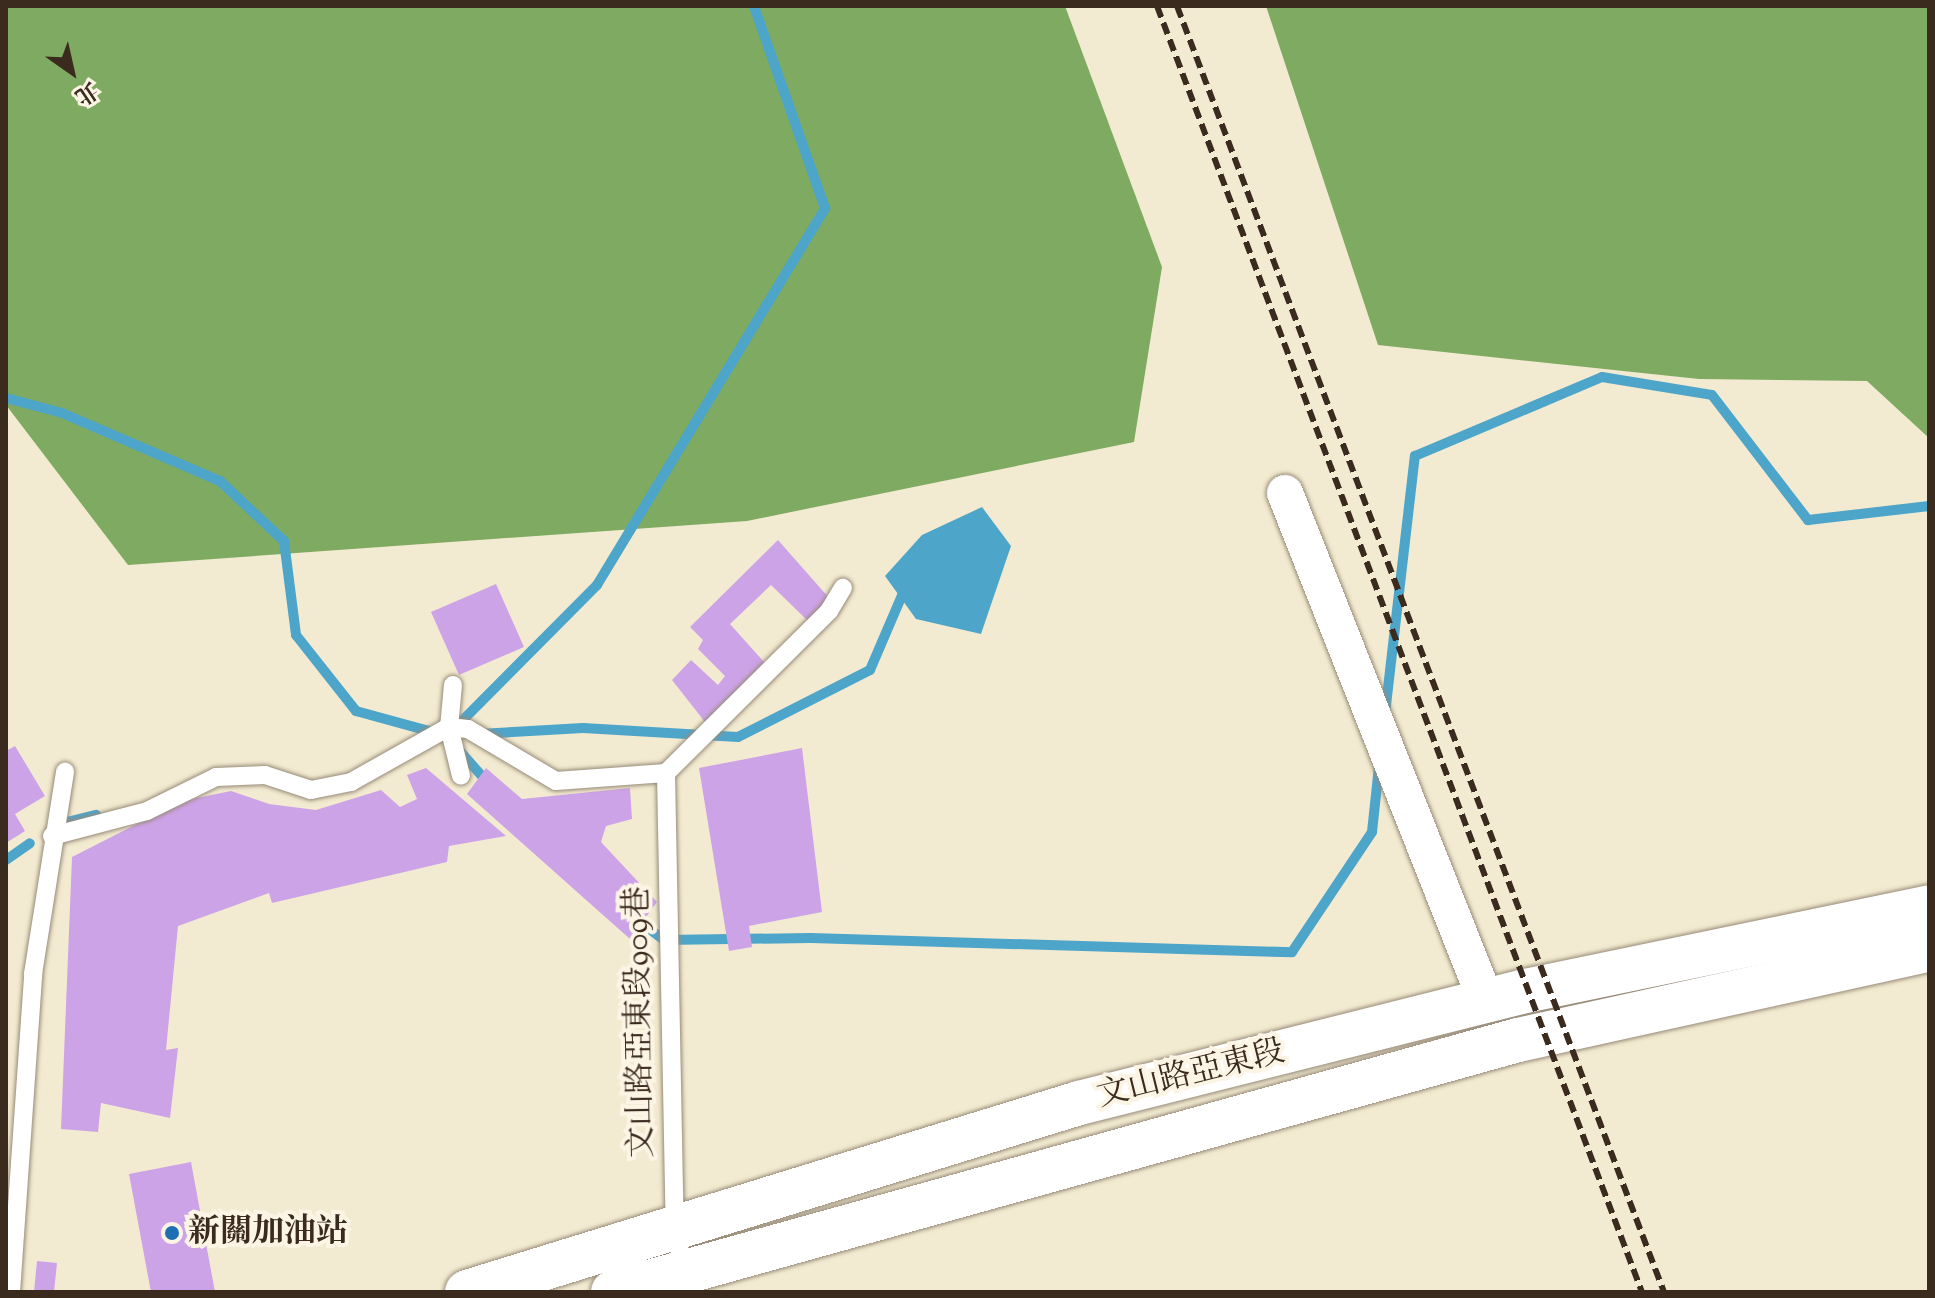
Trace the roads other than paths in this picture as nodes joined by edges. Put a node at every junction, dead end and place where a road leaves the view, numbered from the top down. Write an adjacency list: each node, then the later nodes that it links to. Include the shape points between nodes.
1 (1285, 493): 11 (street)
2 (843, 588): 6 (lane, via 829,611)
3 (453, 685): 4 (lane)
4 (449, 727): 6 (lane, via 468,729 556,781); 7 (lane); 8 (lane, via 351,782 311,790 265,775 216,777 147,811)
5 (65, 772): 8 (lane)
6 (666, 773): 12 (lane, 文山路亞東段909巷)
7 (461, 776)
8 (52, 836): 14 (lane, via 33,974)
9 (1929, 907): 11 (main road, 文山路亞東段)
10 (1929, 950): 13 (main road, 文山路亞東段, via 1518,1040)
11 (1486, 1001): 12 (main road, 文山路亞東段, via 1079,1103)
12 (675, 1225): 13 (lane, 文山路亞東段909巷); 15 (main road, 文山路亞東段)
13 (683, 1270): 16 (main road, 文山路亞東段)
14 (11, 1292)
15 (467, 1292)
16 (613, 1292)

